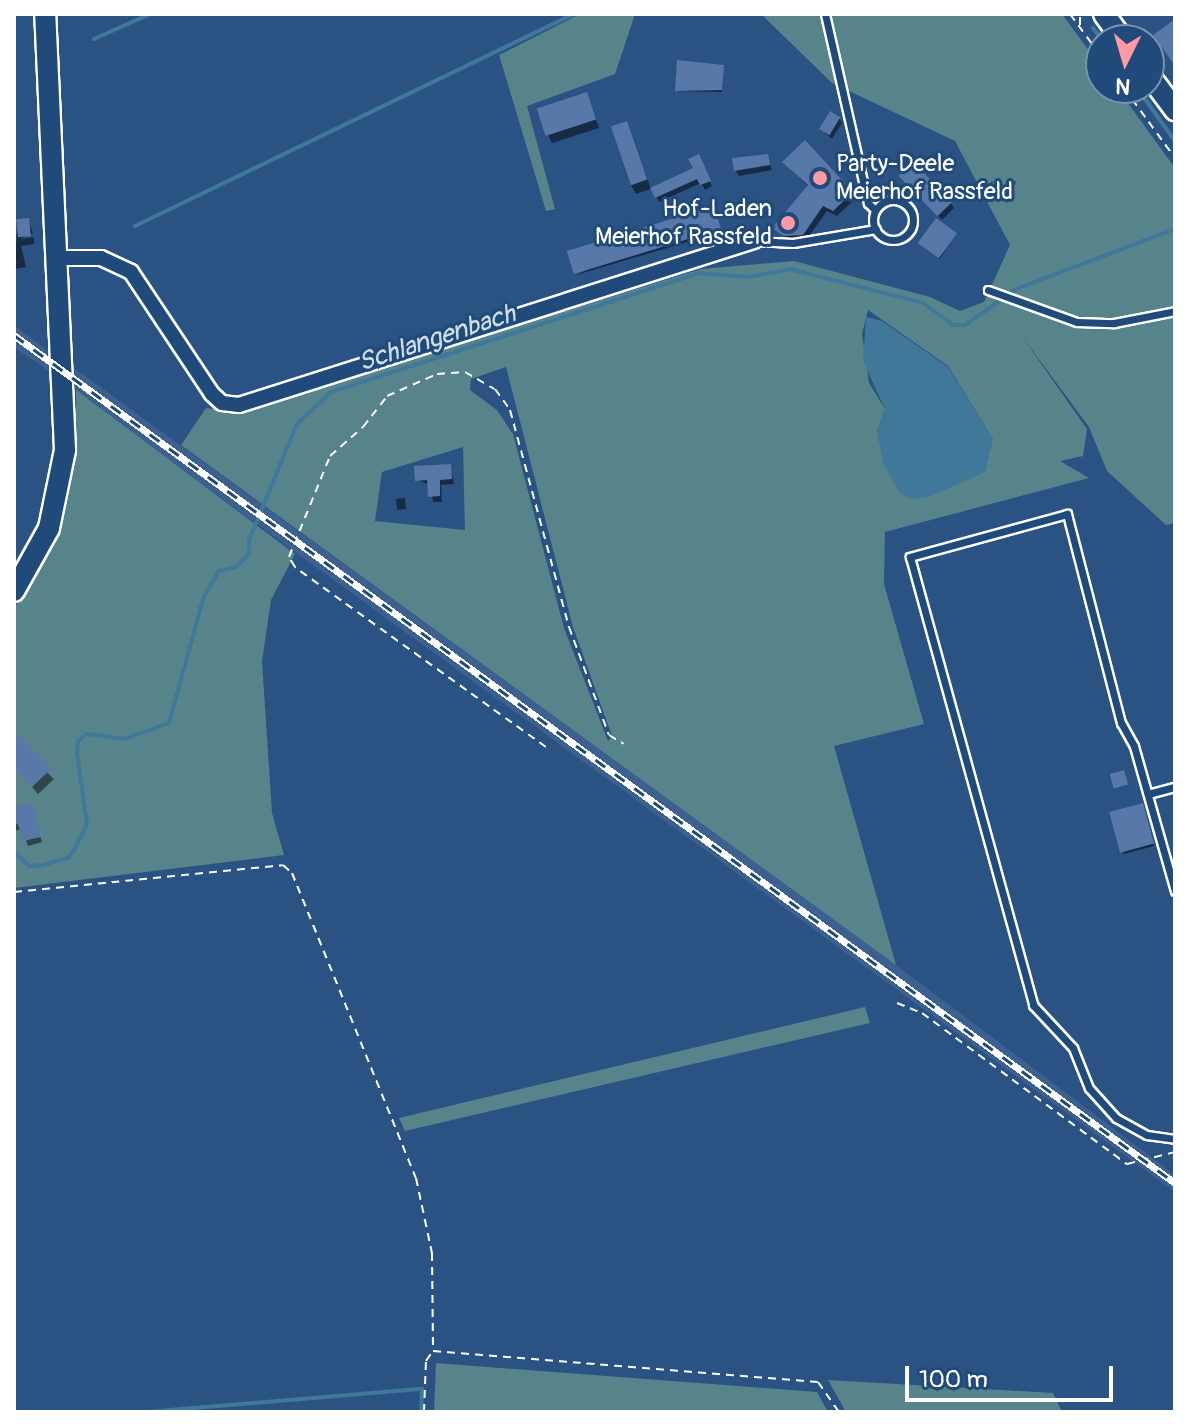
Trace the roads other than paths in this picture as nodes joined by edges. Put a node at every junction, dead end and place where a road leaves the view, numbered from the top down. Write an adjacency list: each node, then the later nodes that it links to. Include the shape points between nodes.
1 (45, 14): 6 (street)
2 (825, 14): 3 (lane, via 868,203)
3 (875, 210): 4 (lane); 4 (lane, via 894,199 907,204 914,215 912,229 902,238 892,240)
4 (876, 229): 5 (lane, via 793,243)
5 (754, 241): 6 (street, via 239,405 222,403 212,394 131,272 101,258)
6 (59, 258): 9 (street, via 66,416 62,477 49,528)
7 (988, 290): 8 (lane, via 1077,322 1114,323)
8 (1175, 311)
9 (14, 591)
10 (1175, 787): 11 (lane)
11 (1148, 794): 12 (lane); 13 (lane, via 1121,723 1067,514 910,557 1033,1005 1079,1057 1089,1088 1116,1118 1147,1135)
12 (1175, 891)
13 (1175, 1139)

